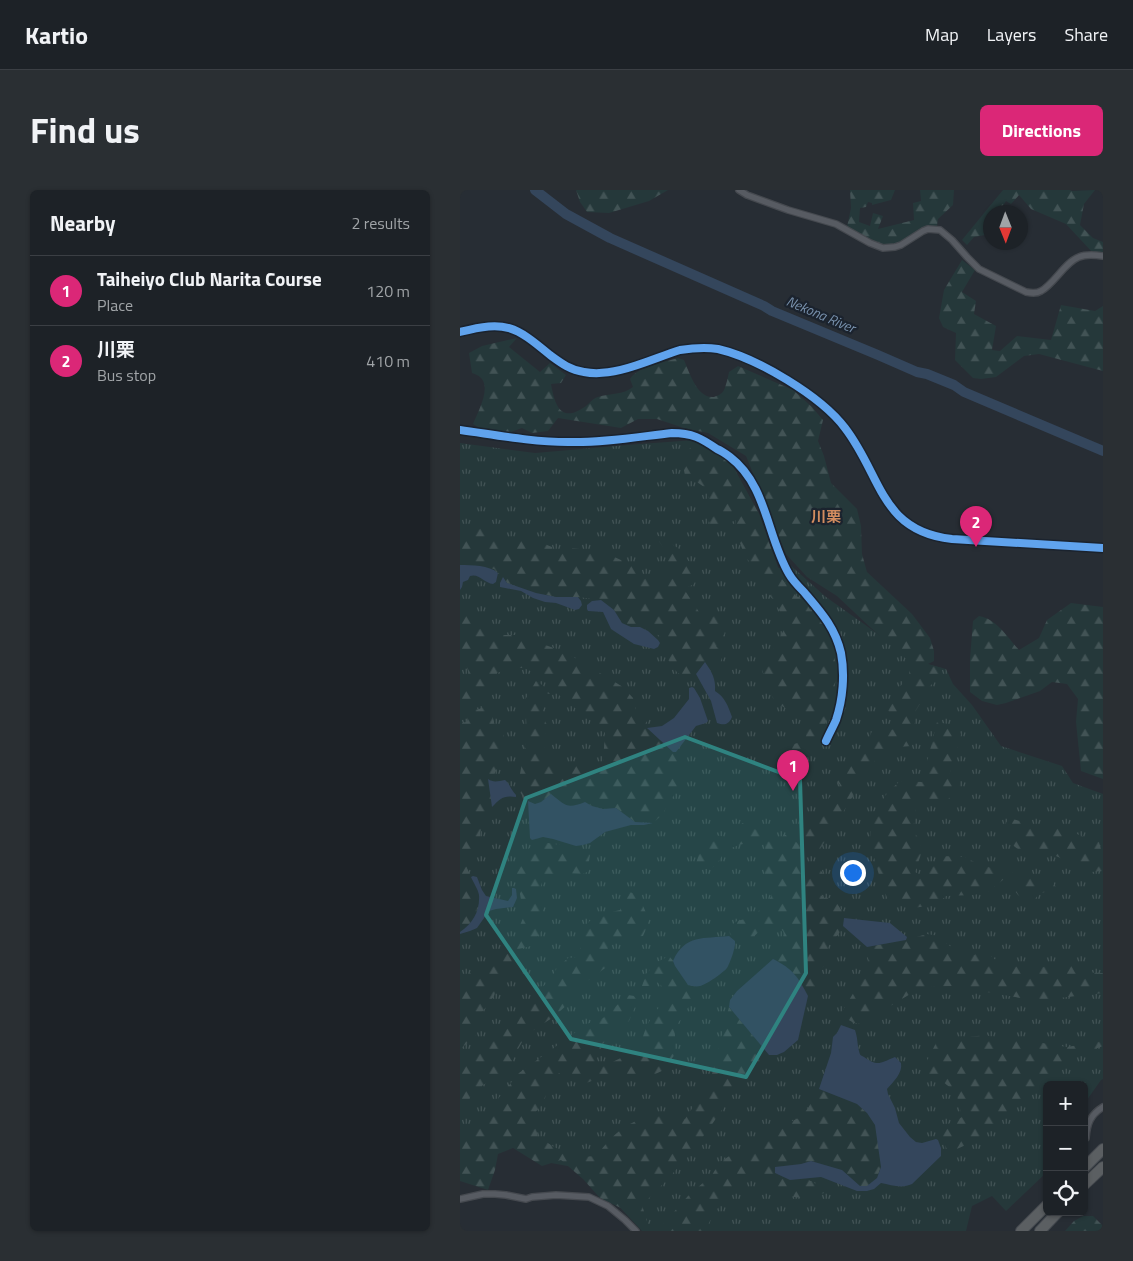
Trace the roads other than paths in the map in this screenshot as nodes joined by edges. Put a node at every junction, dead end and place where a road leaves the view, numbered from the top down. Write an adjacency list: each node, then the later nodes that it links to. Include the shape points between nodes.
1 (739, 190): 2 (street, via 788,210 836,224 883,248 901,245 928,229 940,230 979,269 1026,292 1043,290 1079,257)
2 (1103, 256)
3 (460, 332): 5 (street, via 491,325 506,327 524,334 567,367 593,373 618,371 690,348 717,349 734,354 793,383 832,413 854,441 893,510 920,532 952,539)
4 (460, 430): 6 (street, via 565,442 685,433 696,436 731,458 754,485 792,579 828,622 838,640 843,672 842,693 835,722)
5 (1103, 548)
6 (826, 741)
7 (1103, 1107): 8 (street, via 1093,1115)
8 (1088, 1127)
9 (1103, 1149): 10 (highway)
10 (1088, 1164)
11 (1103, 1167): 12 (highway)
12 (1088, 1181)
13 (460, 1199): 17 (street, via 483,1194 526,1199 556,1195 589,1197 608,1206)
14 (1043, 1209): 16 (highway)
15 (1054, 1216): 18 (highway)
16 (1022, 1230)
17 (636, 1231)
18 (1040, 1231)

